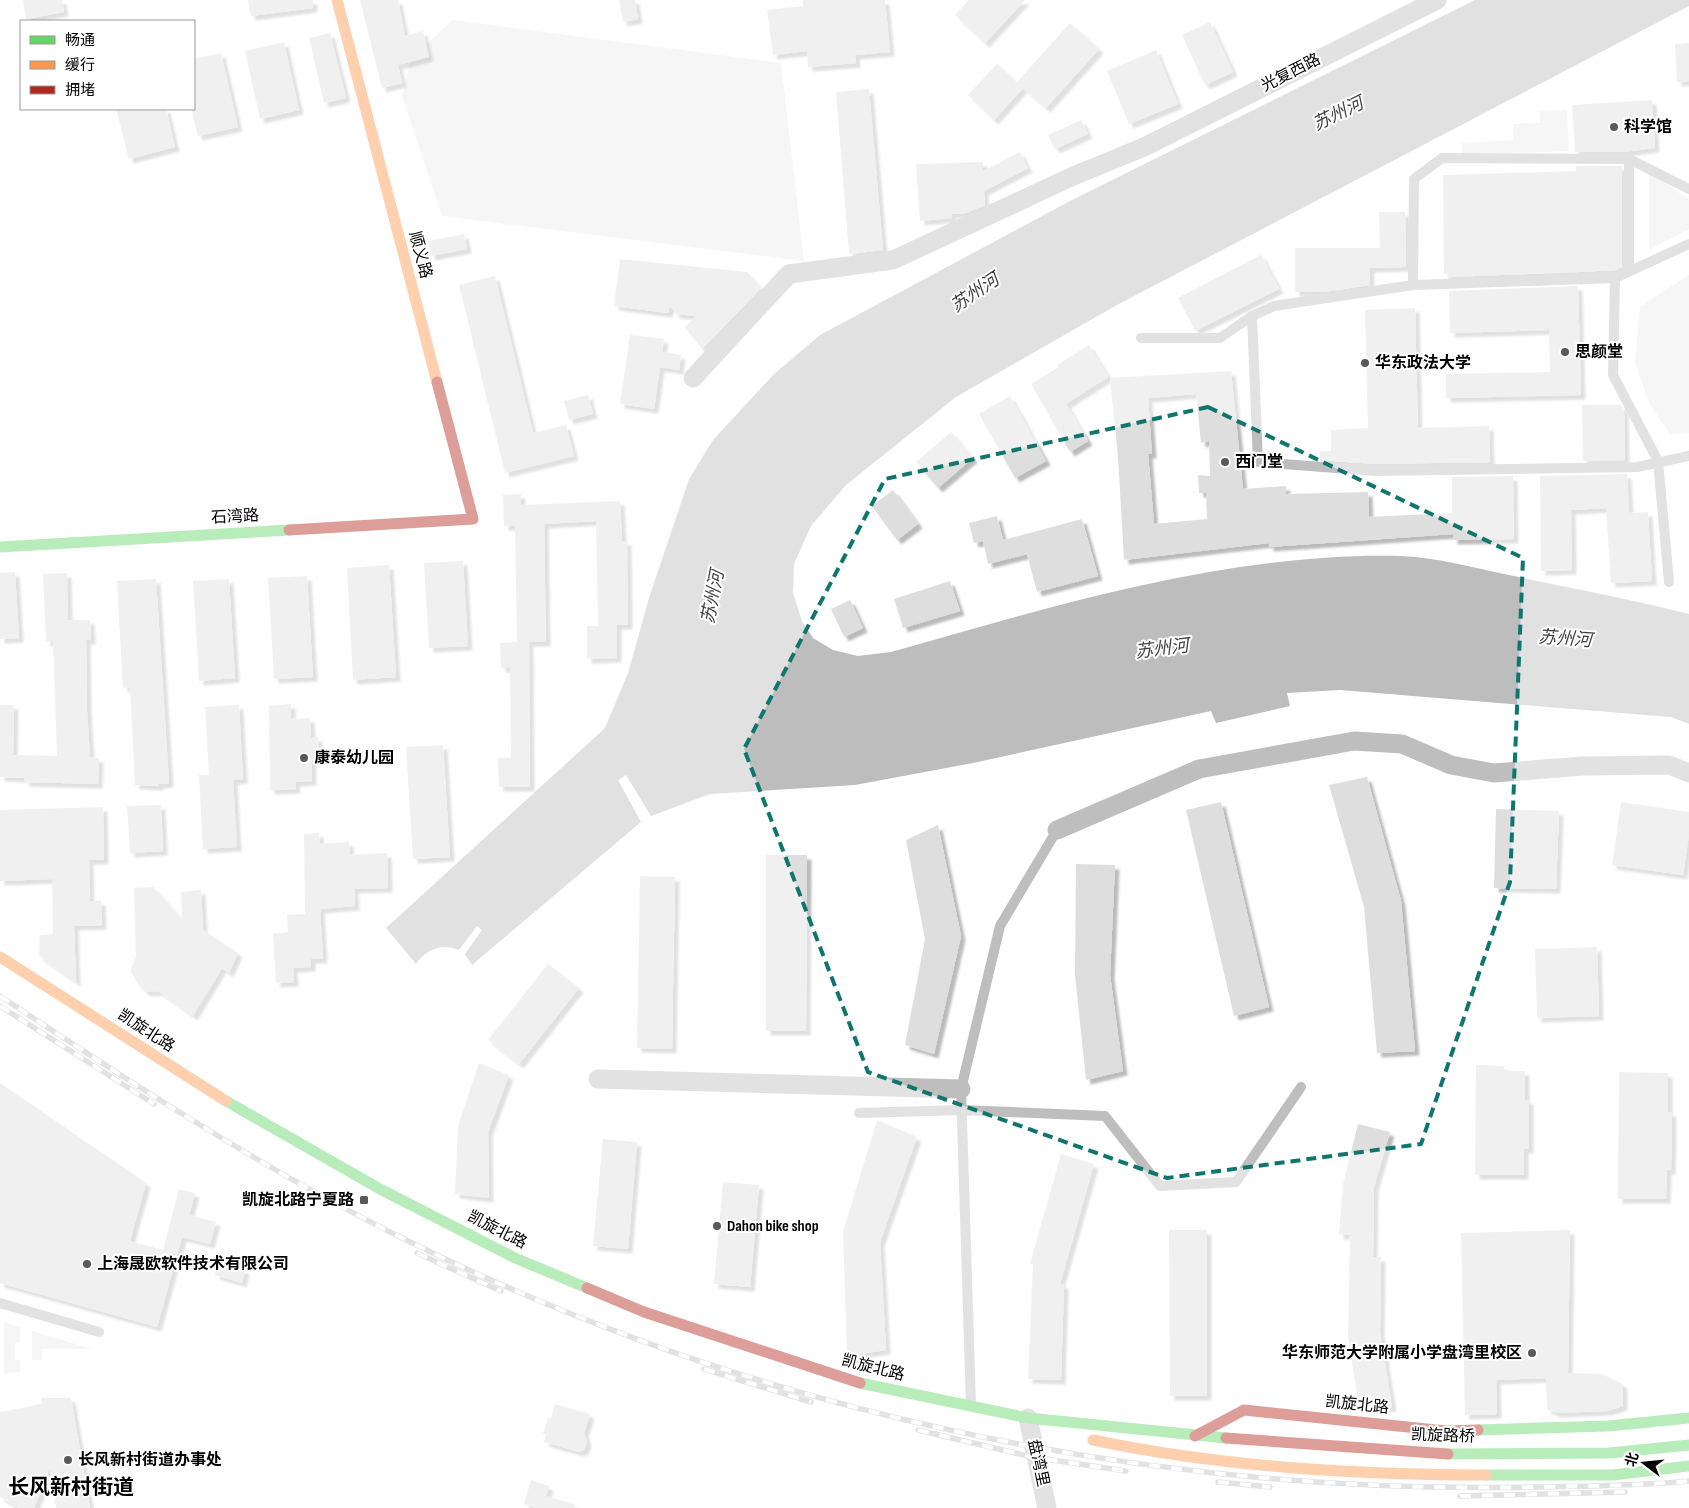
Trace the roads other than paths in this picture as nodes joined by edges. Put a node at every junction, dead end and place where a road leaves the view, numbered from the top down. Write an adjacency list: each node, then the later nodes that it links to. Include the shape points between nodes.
1 (336, 0): 14 (street, 顺义路)
2 (1437, 0): 11 (street, 光复西路, via 1144,147 893,260 789,274)
3 (1629, 158): 4 (lane); 6 (lane); 8 (lane, via 1442,158 1414,179)
4 (1689, 189)
5 (1689, 244): 6 (lane)
6 (1629, 272): 7 (lane)
7 (1615, 278): 8 (lane); 13 (lane, via 1613,375)
8 (1413, 285): 9 (lane, via 1274,306)
9 (1252, 316): 10 (lane, via 1220,338); 13 (lane, via 1258,462 1375,471 1637,467)
10 (1141, 338)
11 (693, 378)
12 (1689, 456): 13 (lane)
13 (1658, 461): 16 (lane)
14 (473, 519): 15 (street, 石湾路)
15 (0, 547)
16 (1669, 582)
17 (1689, 773): 18 (street, via 1669,764 1583,766 1494,774 1451,765 1402,744 1354,741 1199,769)
18 (1057, 830): 22 (lane, via 1000,926)
19 (0, 957): 27 (street, 凯旋北路, via 243,1112 515,1258 644,1312 851,1381)
20 (598, 1079): 22 (street)
21 (1301, 1086): 23 (lane, via 1236,1182 1160,1186 1105,1116)
22 (961, 1089): 23 (lane)
23 (961, 1110): 24 (lane); 27 (lane)
24 (859, 1113)
25 (0, 1302): 26 (lane)
26 (100, 1332)
27 (971, 1406): 28 (street, 凯旋北路)
28 (1028, 1418): 30 (street, 凯旋北路); 32 (street, 凯旋北路, via 1077,1436 1155,1453 1295,1468 1447,1474 1613,1475); 33 (street, 盘湾里)
29 (1689, 1418): 30 (street, 凯旋北路, via 1608,1426 1446,1431 1244,1410)
30 (1195, 1436): 31 (street, 凯旋路桥, via 1444,1454 1609,1453)
31 (1689, 1445)
32 (1689, 1466)
33 (1047, 1508)

